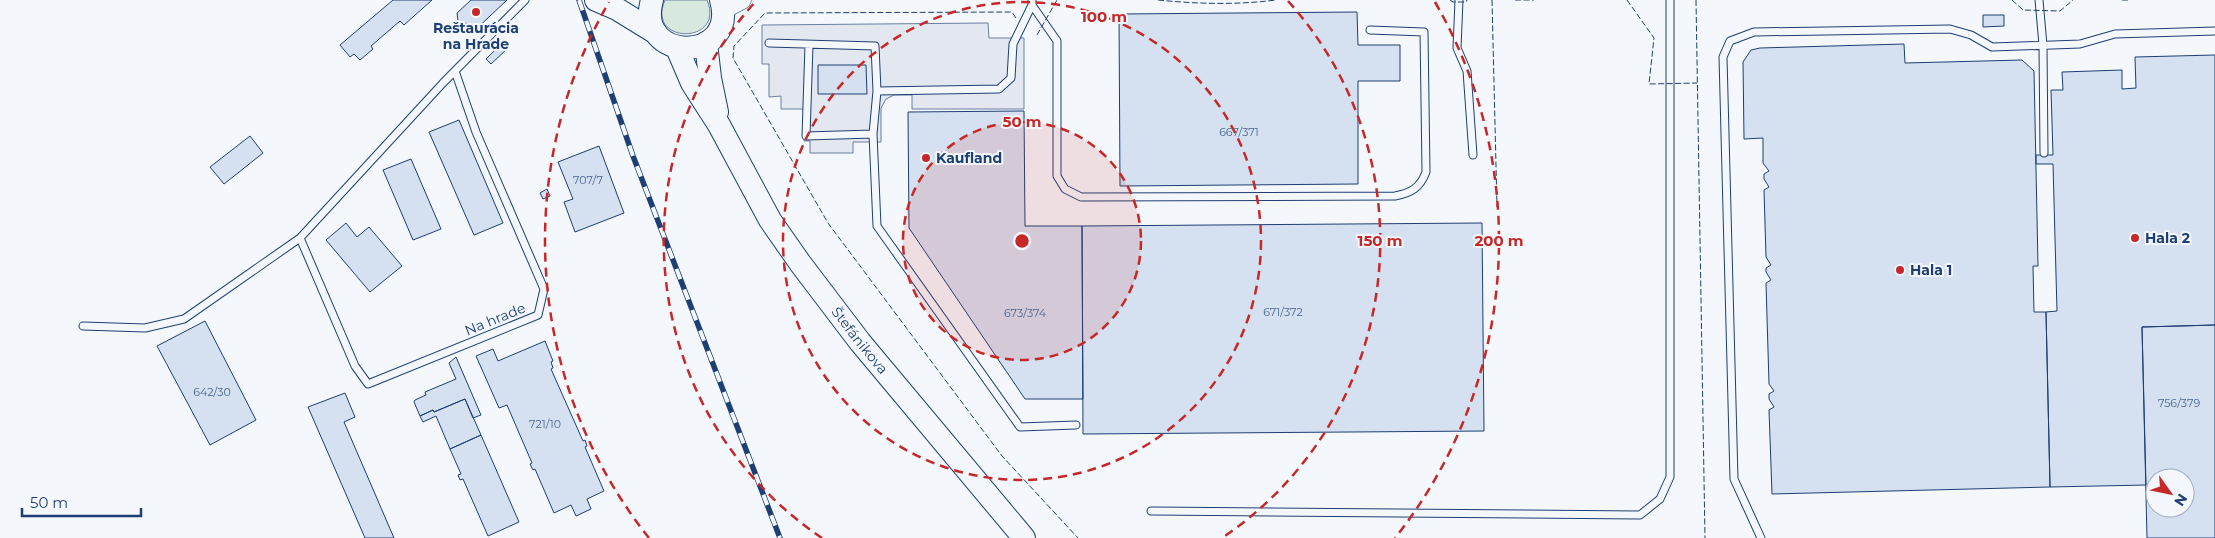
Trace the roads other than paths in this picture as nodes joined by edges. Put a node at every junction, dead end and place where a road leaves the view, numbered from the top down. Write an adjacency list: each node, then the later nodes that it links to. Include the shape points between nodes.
1 (525, 0): 18 (lane)
2 (596, 0): 9 (main road)
3 (1459, 0): 23 (lane, via 1457,48 1467,70)
4 (1670, 0): 27 (lane, via 1670,478 1660,499 1640,516)
5 (2039, 0): 16 (lane)
6 (652, 2): 9 (main road); 12 (main road, via 651,22)
7 (729, 3): 13 (main road, via 719,29)
8 (1032, 3): 10 (lane, via 1057,41 1058,176 1065,189 1081,197 1395,196 1410,193 1422,182 1426,172 1424,32); 19 (lane, via 1013,44 1011,78 999,89)
9 (617, 9): 12 (main road)
10 (1370, 30)
11 (2215, 31): 16 (lane, via 2115,34 2080,44)
12 (656, 33): 17 (main road)
13 (706, 43): 17 (main road, via 689,49); 20 (main road)
14 (769, 43): 15 (lane)
15 (809, 45): 19 (lane, via 875,46); 21 (lane, via 806,136)
16 (2043, 45): 22 (lane); 29 (lane, via 1992,46 1950,29 1754,32 1730,41 1723,57 1734,479)
17 (678, 48): 20 (main road, via 692,83)
18 (455, 71): 24 (lane); 24 (lane, Na hrade, via 476,132 544,289 538,315 368,384 354,366)
19 (877, 92): 21 (lane)
20 (719, 125): 28 (main road, Štefánikova, via 770,220 800,263 860,342)
21 (874, 134): 26 (lane, via 877,226 1020,426)
22 (2044, 153)
23 (1473, 155)
24 (300, 238): 25 (lane, via 184,319 145,328)
25 (83, 326)
26 (1076, 425)
27 (1150, 511)
28 (1024, 538)
29 (1761, 538)

